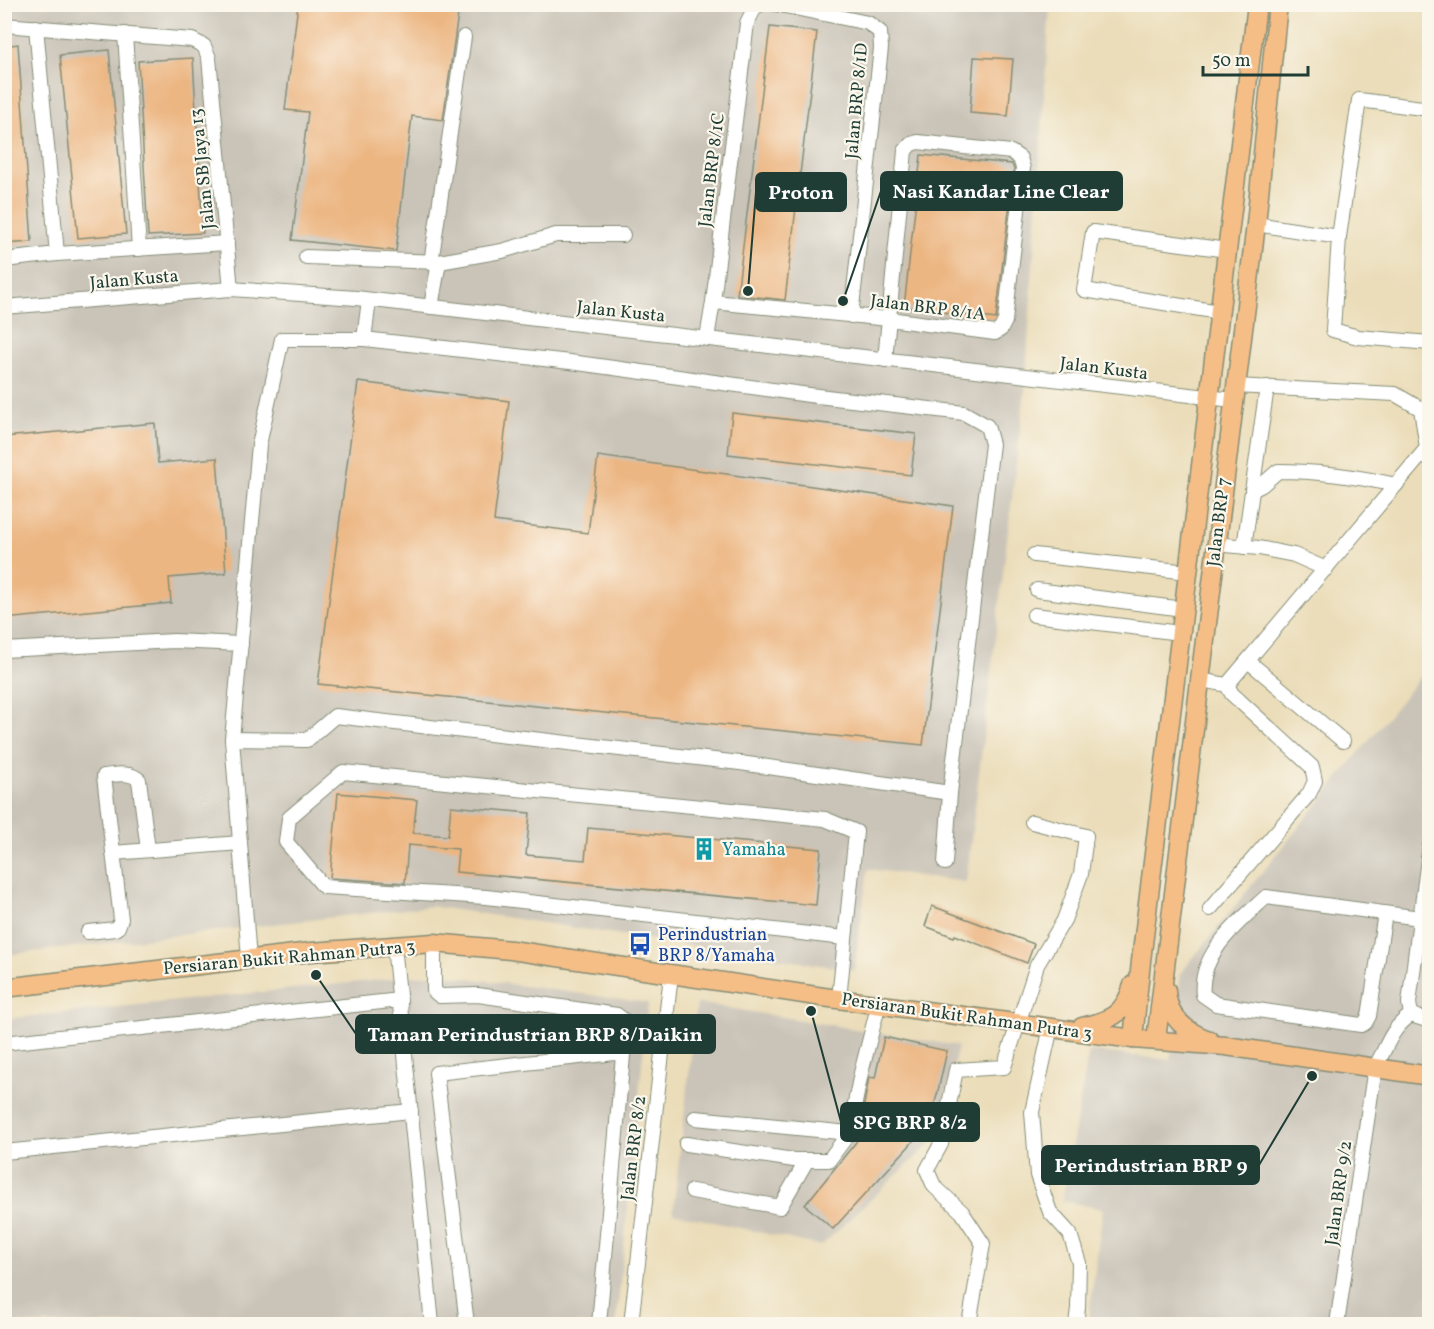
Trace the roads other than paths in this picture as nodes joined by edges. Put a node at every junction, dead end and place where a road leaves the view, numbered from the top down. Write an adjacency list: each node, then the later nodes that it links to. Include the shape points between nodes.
1 (775, 4): 26 (street, Jalan BRP 8/1D, via 868,22 880,32)
2 (1278, 4): 10 (main road, Jalan BRP 7)
3 (758, 6): 22 (street, Jalan BRP 8/1C, via 747,23)
4 (1256, 13): 15 (main road, Jalan BRP 7)
5 (4, 25): 6 (street)
6 (36, 27): 7 (street); 16 (street)
7 (125, 34): 13 (street, Jalan SB Jaya 13, via 192,40 204,46 209,58); 14 (street)
8 (464, 37): 19 (street)
9 (1430, 110): 12 (street, via 1359,100)
10 (1256, 224): 12 (street); 33 (main road, Jalan BRP 7)
11 (623, 235): 19 (street, via 555,235 502,251)
12 (1339, 237): 30 (street, via 1333,330 1358,337)
13 (227, 243): 14 (street); 20 (street, Jalan SB Jaya 13)
14 (139, 249): 16 (street)
15 (1227, 250): 25 (main road, Jalan BRP 7); 25 (street, via 1093,232 1084,290)
16 (57, 254): 18 (street)
17 (306, 257): 19 (street)
18 (4, 260)
19 (435, 262): 24 (street)
20 (231, 289): 21 (street, Jalan Kusta); 23 (street, Jalan Kusta)
21 (369, 300): 24 (street, Jalan Kusta); 29 (street)
22 (713, 302): 26 (street, Jalan BRP 8/1A); 28 (street, Jalan BRP 8/1C)
23 (4, 307)
24 (431, 308): 28 (street, Jalan Kusta)
25 (1220, 312): 34 (main road, Jalan BRP 7)
26 (851, 316): 27 (street, Jalan BRP 8/1A)
27 (889, 320): 27 (street, Jalan BRP 8/1A, via 905,151 918,142 1011,152 1020,158 1023,168 1001,329 995,333); 31 (street)
28 (707, 338): 31 (street, Jalan Kusta)
29 (364, 339): 46 (street, via 282,339 259,445); 53 (street, via 964,412 987,426 992,444)
30 (1430, 343)
31 (885, 360): 34 (street, Jalan Kusta)
32 (1266, 387): 33 (street, Jalan Kusta); 35 (street, Jalan Kusta, via 1395,394 1421,409 1427,448); 36 (street)
33 (1234, 393): 34 (street, Jalan Kusta); 37 (main road, Jalan BRP 7)
34 (1209, 398): 41 (main road, Jalan BRP 7)
35 (1396, 485): 36 (street, via 1349,475 1278,471); 40 (street)
36 (1252, 490): 38 (street)
37 (1215, 544): 38 (street); 49 (main road, Jalan BRP 7)
38 (1244, 547): 40 (street, via 1294,555)
39 (1034, 555): 41 (street)
40 (1326, 569): 48 (street)
41 (1188, 572): 43 (main road, Jalan BRP 7)
42 (1037, 590): 43 (street)
43 (1183, 609): 45 (main road, Jalan BRP 7)
44 (1034, 615): 45 (street)
45 (1180, 633): 69 (main road, Jalan BRP 7)
46 (241, 644): 47 (street, via 174,641); 51 (street)
47 (4, 650)
48 (1248, 661): 50 (street); 52 (street)
49 (1201, 680): 50 (street); 67 (main road, Jalan BRP 7)
50 (1227, 685): 60 (street, via 1232,694 1312,766 1315,781)
51 (232, 739): 53 (street, via 307,740 335,716 728,761); 55 (street)
52 (1343, 741)
53 (950, 793): 59 (street)
54 (1032, 822): 77 (street, via 1086,836 1081,874 1064,920 1037,965)
55 (240, 843): 57 (street); 68 (street)
56 (1430, 843): 62 (street)
57 (148, 850): 58 (street); 58 (street, via 139,780 129,774 104,776)
58 (113, 853): 63 (street, via 120,923 111,930)
59 (945, 863)
60 (1210, 909)
61 (1385, 913): 61 (street, via 1369,1016 1361,1025 1216,1004 1203,995 1202,984 1219,944 1266,897); 62 (street)
62 (1420, 918): 75 (street, via 1408,1003)
63 (88, 932)
64 (844, 938): 64 (street, via 486,897 324,887 286,842 289,818 343,772 825,819 856,832); 72 (street)
65 (434, 944): 66 (main road, Persiaran Bukit Rahman Putra 3); 70 (main road, Persiaran Bukit Rahman Putra 3, via 511,950); 84 (street, via 434,991 440,996 478,995 617,1015 626,1022)
66 (394, 945): 68 (main road, Persiaran Bukit Rahman Putra 3); 73 (street)
67 (1165, 955): 81 (main road, Jalan BRP 7); 83 (main road, via 1169,1010 1179,1023 1198,1036)
68 (249, 959): 71 (main road, Persiaran Bukit Rahman Putra 3)
69 (1140, 960): 79 (main road, via 1129,1000 1118,1013 1101,1023); 80 (main road, Jalan BRP 7)
70 (671, 975): 72 (main road, Persiaran Bukit Rahman Putra 3); 97 (street, Jalan BRP 8/2)
71 (4, 988)
72 (838, 999): 74 (main road, Persiaran Bukit Rahman Putra 3)
73 (400, 1000): 82 (street); 87 (street)
74 (879, 1003): 77 (main road, Persiaran Bukit Rahman Putra 3); 89 (street)
75 (1411, 1015): 76 (street); 85 (street, via 1392,1032)
76 (1430, 1021)
77 (1018, 1023): 78 (main road, Persiaran Bukit Rahman Putra 3); 98 (street, via 1004,1067 956,1070 940,1144 927,1170 934,1186 962,1212 983,1244)
78 (1051, 1027): 79 (main road, Persiaran Bukit Rahman Putra 3); 99 (street, via 1032,1112 1037,1175 1050,1212 1070,1234 1078,1263)
79 (1072, 1030): 80 (main road, Persiaran Bukit Rahman Putra 3)
80 (1133, 1039): 81 (main road, Persiaran Bukit Rahman Putra 3)
81 (1156, 1040): 83 (main road, Persiaran Bukit Rahman Putra 3)
82 (4, 1043)
83 (1226, 1046): 85 (main road, Persiaran Bukit Rahman Putra 3)
84 (624, 1052): 95 (street, via 436,1073); 96 (street)
85 (1375, 1067): 86 (main road, Persiaran Bukit Rahman Putra 3); 100 (street, Jalan BRP 9/2)
86 (1430, 1076)
87 (411, 1111): 91 (street); 94 (street)
88 (695, 1118): 89 (street)
89 (849, 1133): 92 (street, via 829,1160)
90 (686, 1144): 92 (street)
91 (4, 1152)
92 (807, 1160): 93 (street, via 780,1207)
93 (692, 1191)
94 (432, 1324)
95 (467, 1324)
96 (599, 1324)
97 (631, 1324)
98 (969, 1324)
99 (1076, 1324)
100 (1337, 1324)

